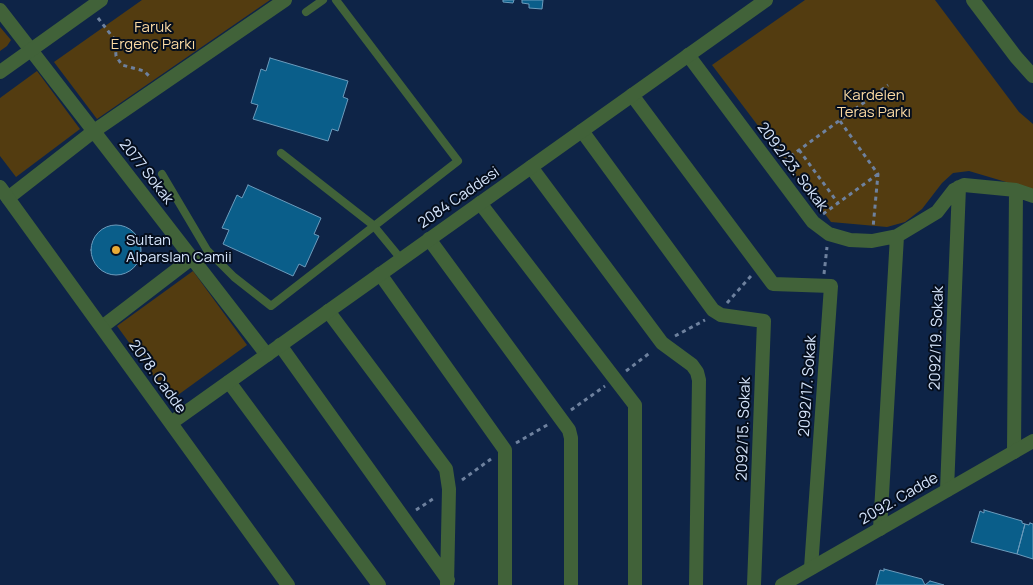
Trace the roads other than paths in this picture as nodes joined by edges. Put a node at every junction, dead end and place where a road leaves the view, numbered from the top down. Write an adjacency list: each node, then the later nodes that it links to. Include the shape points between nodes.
1 (285, 0): 14 (street)
2 (323, 0): 8 (lane)
3 (336, 0): 24 (lane, via 458,161)
4 (766, 0): 10 (street, 2084 Caddesi)
5 (973, 0): 12 (street)
6 (95, 4): 9 (street)
7 (0, 10): 9 (street, 2077 Sokak)
8 (306, 12)
9 (31, 50): 11 (street); 14 (street, 2077 Sokak)
10 (688, 55): 13 (street, 2084 Caddesi); 25 (street, 2092/23. Sokak, via 813,222 829,234 850,240 872,241)
11 (0, 72)
12 (1033, 76)
13 (632, 95): 15 (street, 2084 Caddesi); 40 (street, 2092/17. Sokak, via 773,284 831,286)
14 (94, 131): 21 (street); 27 (street, 2077 Sokak)
15 (582, 131): 17 (street, 2084 Caddesi); 48 (street, 2092/15. Sokak, via 717,314 764,321)
16 (281, 153): 24 (lane)
17 (531, 167): 23 (street, 2084 Caddesi); 47 (street, via 662,344 692,364 700,380)
18 (162, 174): 24 (lane, via 208,250 234,277 271,306)
19 (959, 187): 20 (street, via 971,184); 25 (street, 2092/23. Sokak, via 937,212); 38 (street, 2092/19. Sokak)
20 (1016, 190): 22 (street); 37 (street)
21 (4, 193): 31 (street, 2078. Cadde)
22 (1033, 196)
23 (480, 203): 26 (street, 2084 Caddesi); 46 (street, via 636,408)
24 (373, 225): 28 (lane)
25 (897, 236): 39 (street)
26 (429, 239): 28 (street, 2084 Caddesi); 45 (street, via 562,417 571,438)
27 (192, 258): 31 (street); 33 (street, 2077 Sokak)
28 (401, 259): 29 (street, 2084 Caddesi)
29 (380, 274): 30 (street, 2084 Caddesi); 44 (street, via 505,450)
30 (328, 311): 32 (street, 2084 Caddesi); 41 (street, via 447,475)
31 (102, 327): 35 (street, 2078. Cadde)
32 (280, 345): 33 (street, 2084 Caddesi); 41 (street)
33 (267, 355): 34 (street, 2084 Caddesi)
34 (229, 382): 35 (street, 2084 Caddesi); 43 (street)
35 (171, 423): 42 (street, 2078. Cadde)
36 (1033, 441): 37 (street, 2092. Cadde)
37 (1014, 452): 38 (street, 2092. Cadde)
38 (947, 490): 39 (street, 2092. Cadde)
39 (880, 529): 40 (street, 2092. Cadde)
40 (811, 568): 49 (street, 2092. Cadde)
41 (448, 583)
42 (288, 585)
43 (379, 585)
44 (505, 585)
45 (571, 585)
46 (634, 585)
47 (696, 585)
48 (754, 585)
49 (782, 585)

